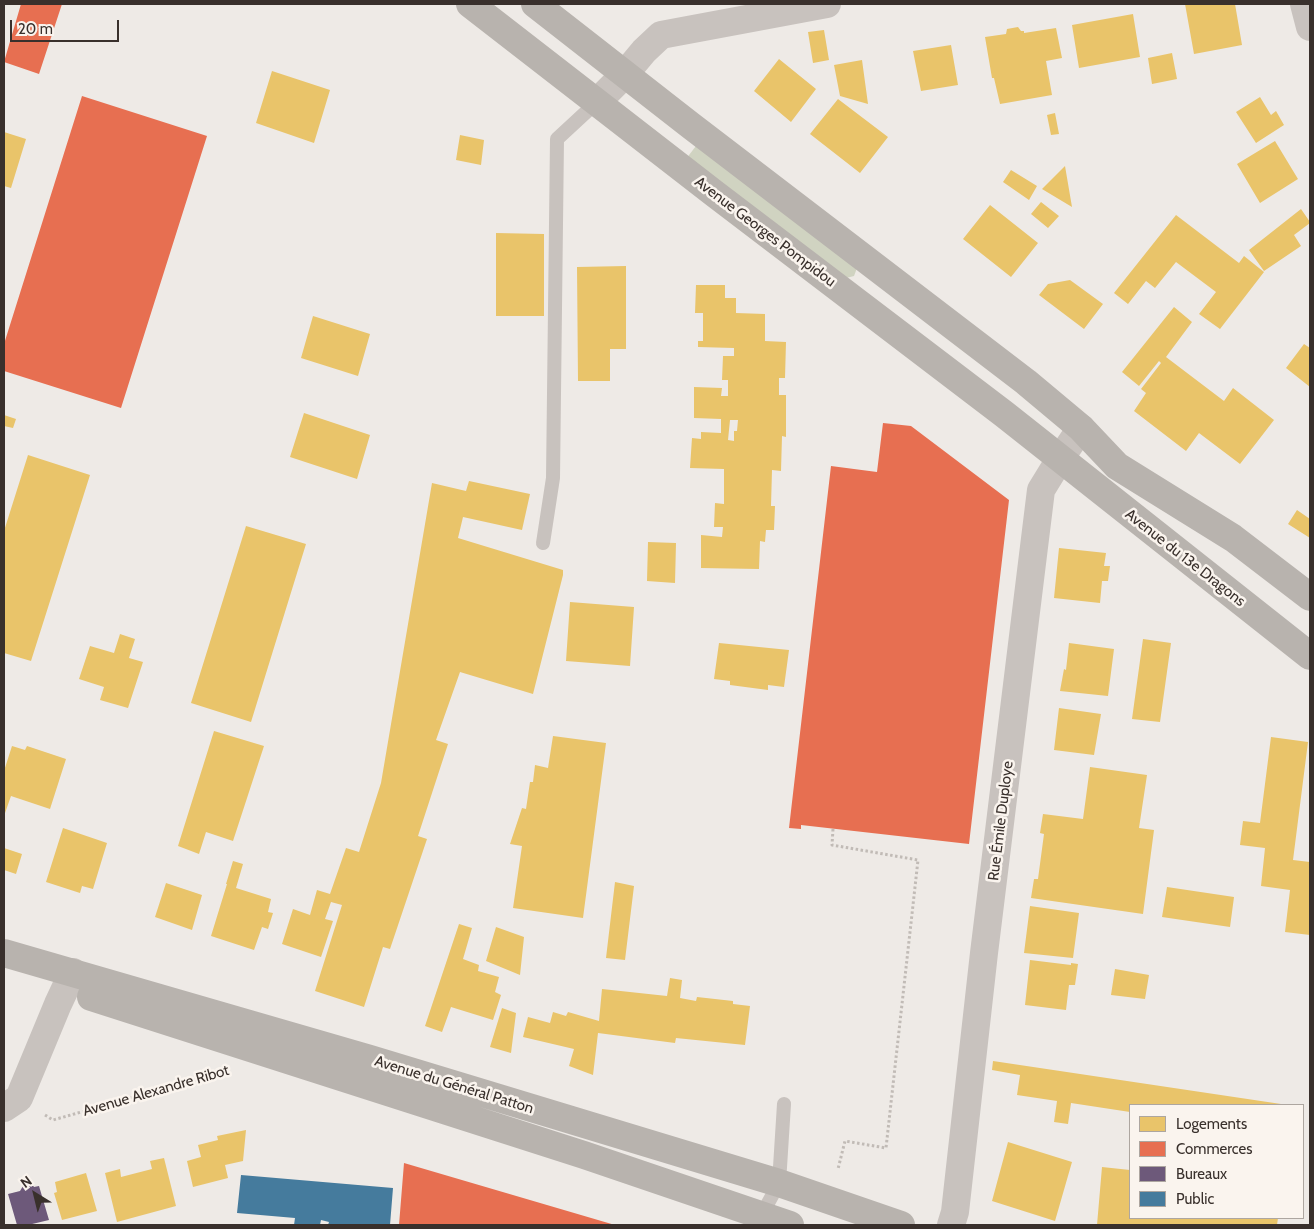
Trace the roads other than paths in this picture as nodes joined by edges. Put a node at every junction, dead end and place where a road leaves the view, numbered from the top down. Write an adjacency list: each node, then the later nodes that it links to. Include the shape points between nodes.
1 (470, 4): 7 (main road, Avenue Georges Pompidou)
2 (535, 4): 6 (main road)
3 (827, 4): 6 (street, via 661,35)
4 (1304, 4): 5 (street)
5 (1310, 27)
6 (624, 75): 7 (street); 8 (main road, via 1018,376)
7 (597, 102): 9 (main road, Avenue Georges Pompidou); 10 (lane, via 557,139 553,478)
8 (1081, 428): 9 (street, Rue Émile Duploye); 11 (main road, via 1118,466 1234,538)
9 (1060, 459): 12 (main road, Avenue du 13e Dragons); 22 (street, Rue Émile Duploye, via 1041,490)
10 (543, 543)
11 (1310, 597)
12 (1310, 656)
13 (4, 953): 15 (main road, Avenue du Général Patton)
14 (4, 968): 15 (main road, Avenue du Général Patton)
15 (70, 980): 16 (street); 18 (main road, Avenue du Général Patton, via 370,1059); 19 (main road, Avenue du Général Patton)
16 (12, 1103)
17 (784, 1104): 18 (lane)
18 (779, 1183): 19 (lane); 21 (main road, Avenue du Général Patton)
19 (761, 1216): 20 (main road, Avenue du Général Patton)
20 (790, 1225)
21 (901, 1225)
22 (951, 1225)

